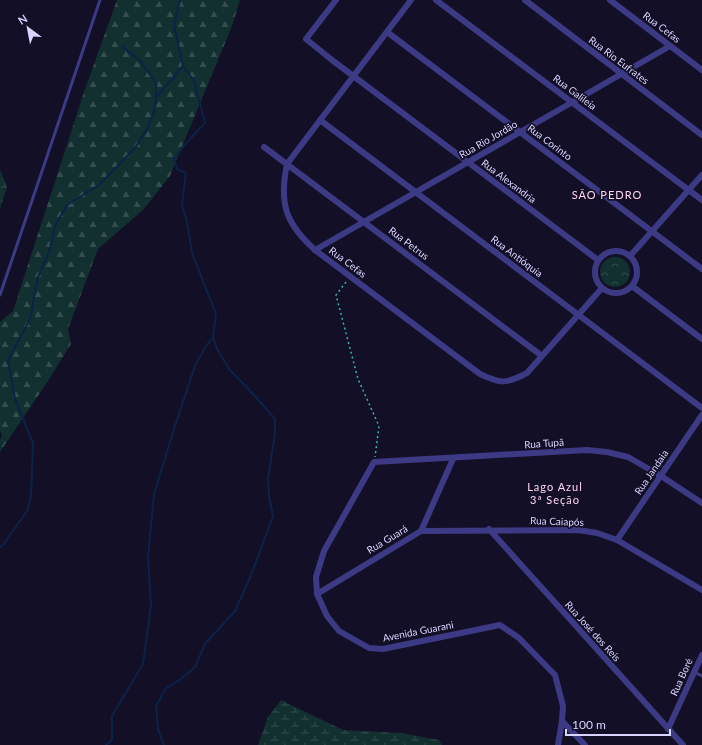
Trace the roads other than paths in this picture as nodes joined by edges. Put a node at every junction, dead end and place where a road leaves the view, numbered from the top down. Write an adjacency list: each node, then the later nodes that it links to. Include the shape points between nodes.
1 (100, 0): 31 (lane)
2 (336, 0): 11 (street, Rua Alexandria, via 306,40)
3 (411, 0): 7 (street, Rua Cefas)
4 (436, 0): 12 (street, Rua Galileia)
5 (525, 0): 10 (street, Rua Rio Eufrates)
6 (610, 0): 8 (street, Rua Cefas)
7 (387, 32): 11 (street, Rua Cefas); 14 (street, Rua Corinto)
8 (670, 46): 9 (street, Rua Cefas); 10 (street, Rua Rio Jordão)
9 (702, 70)
10 (622, 74): 12 (street, Rua Rio Jordão); 15 (street, Rua Rio Eufrates)
11 (353, 76): 13 (street, Rua Cefas); 17 (street, Rua Alexandria)
12 (572, 102): 14 (street, Rua Rio Jordão); 20 (street, Rua Galileia)
13 (320, 120): 18 (street, Rua Cefas); 21 (street, Rua Antióquia)
14 (520, 132): 17 (street, Rua Rio Jordão); 24 (street, Rua Corinto)
15 (702, 135)
16 (264, 147): 18 (street, Rua Petrus)
17 (468, 162): 21 (street, Rua Rio Jordão); 27 (street, Rua Alexandria)
18 (287, 164): 23 (street, Rua Petrus); 25 (street, Rua Cefas, via 283,182 284,202 290,220 301,237)
19 (702, 175): 20 (street)
20 (689, 190): 22 (street, Rua Galileia); 24 (street)
21 (416, 192): 23 (street, Rua Rio Jordão); 32 (street, Rua Antióquia)
22 (702, 200)
23 (364, 222): 25 (street, Rua Rio Jordão); 34 (street, Rua Petrus)
24 (652, 231): 26 (street); 28 (street, Rua Corinto)
25 (315, 250): 34 (street, Rua Cefas, via 480,374 495,381 512,381 527,373)
26 (630, 256): 27 (street, via 617,251 603,255); 29 (street, via 637,274)
27 (598, 260): 30 (street, via 594,272)
28 (702, 269)
29 (632, 286): 30 (street, via 621,293 608,292); 33 (street)
30 (602, 288): 32 (street, Rua Cefas)
31 (0, 295)
32 (578, 315): 34 (street, Rua Cefas); 35 (street, Rua Antióquia)
33 (702, 339)
34 (542, 356)
35 (702, 408)
36 (702, 414): 39 (street, Rua Jandaia)
37 (453, 459): 38 (street, Rua Tupã); 39 (street, Rua Tupã, via 601,451 628,457); 42 (street, Rua Guará)
38 (374, 462): 45 (street, Avenida Guarani, via 324,551 316,577)
39 (661, 476): 40 (street, Rua Tupã); 43 (street, Rua Jandaia)
40 (702, 503)
41 (489, 529): 42 (street, Rua Caiapós); 43 (street, Rua Caiapós, via 578,530); 50 (street, Rua José dos Reis)
42 (421, 531): 45 (street, Rua Guará)
43 (617, 540): 44 (street, Rua Caiapós)
44 (702, 590)
45 (317, 594): 49 (street, Avenida Guarani, via 327,616 339,631 369,648 383,649 500,625 518,638 555,675 563,706)
46 (702, 656): 47 (street, Rua Boré)
47 (694, 672): 48 (lane); 50 (street, Rua Boré)
48 (702, 676)
49 (562, 721): 51 (street); 52 (street)
50 (668, 729): 53 (street, Rua José dos Reis)
51 (558, 745)
52 (585, 745)
53 (683, 745)

